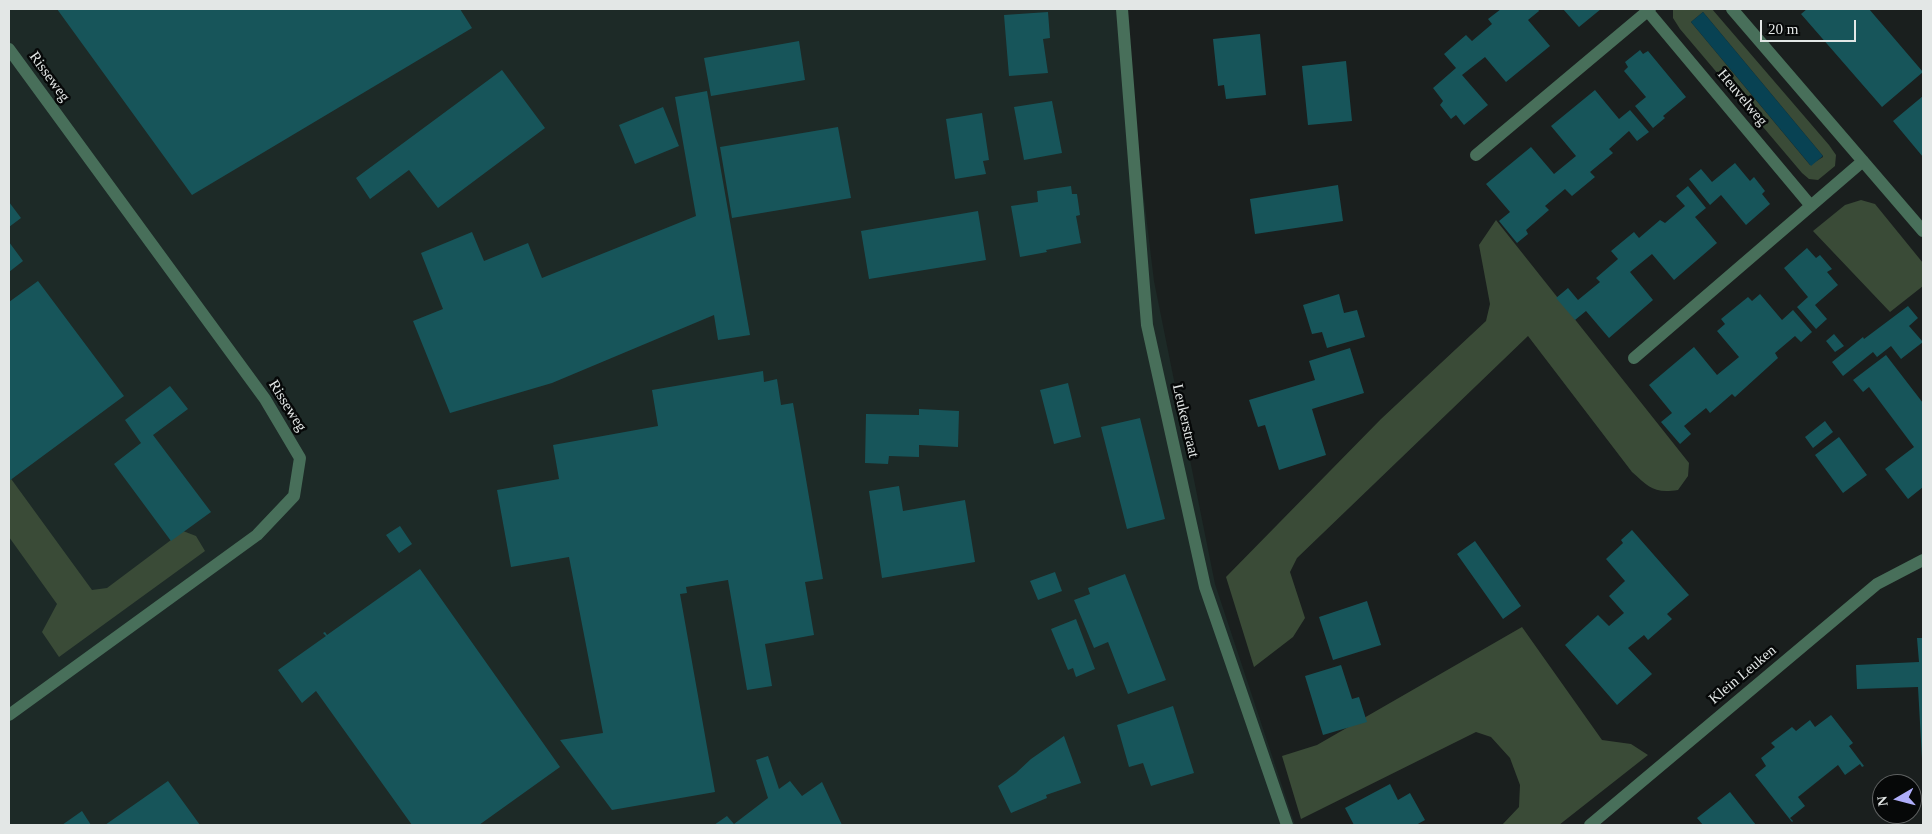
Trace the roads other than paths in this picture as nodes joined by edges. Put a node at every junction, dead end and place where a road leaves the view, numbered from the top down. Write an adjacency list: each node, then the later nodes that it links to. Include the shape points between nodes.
1 (1122, 9): 12 (street, Leukerstraat, via 1147,325 1205,587)
2 (1732, 9): 6 (street)
3 (1648, 10): 5 (street, Heuvelweg); 7 (street, Heuvelweg)
4 (9, 49): 11 (street, Risseweg, via 265,399 300,458 294,496 257,535)
5 (1476, 155)
6 (1863, 161): 7 (street); 8 (street)
7 (1811, 206): 9 (street)
8 (1923, 231)
9 (1634, 358)
10 (1923, 560): 13 (street, Klein Leuken, via 1877,584)
11 (9, 715)
12 (1287, 825)
13 (1590, 825)

